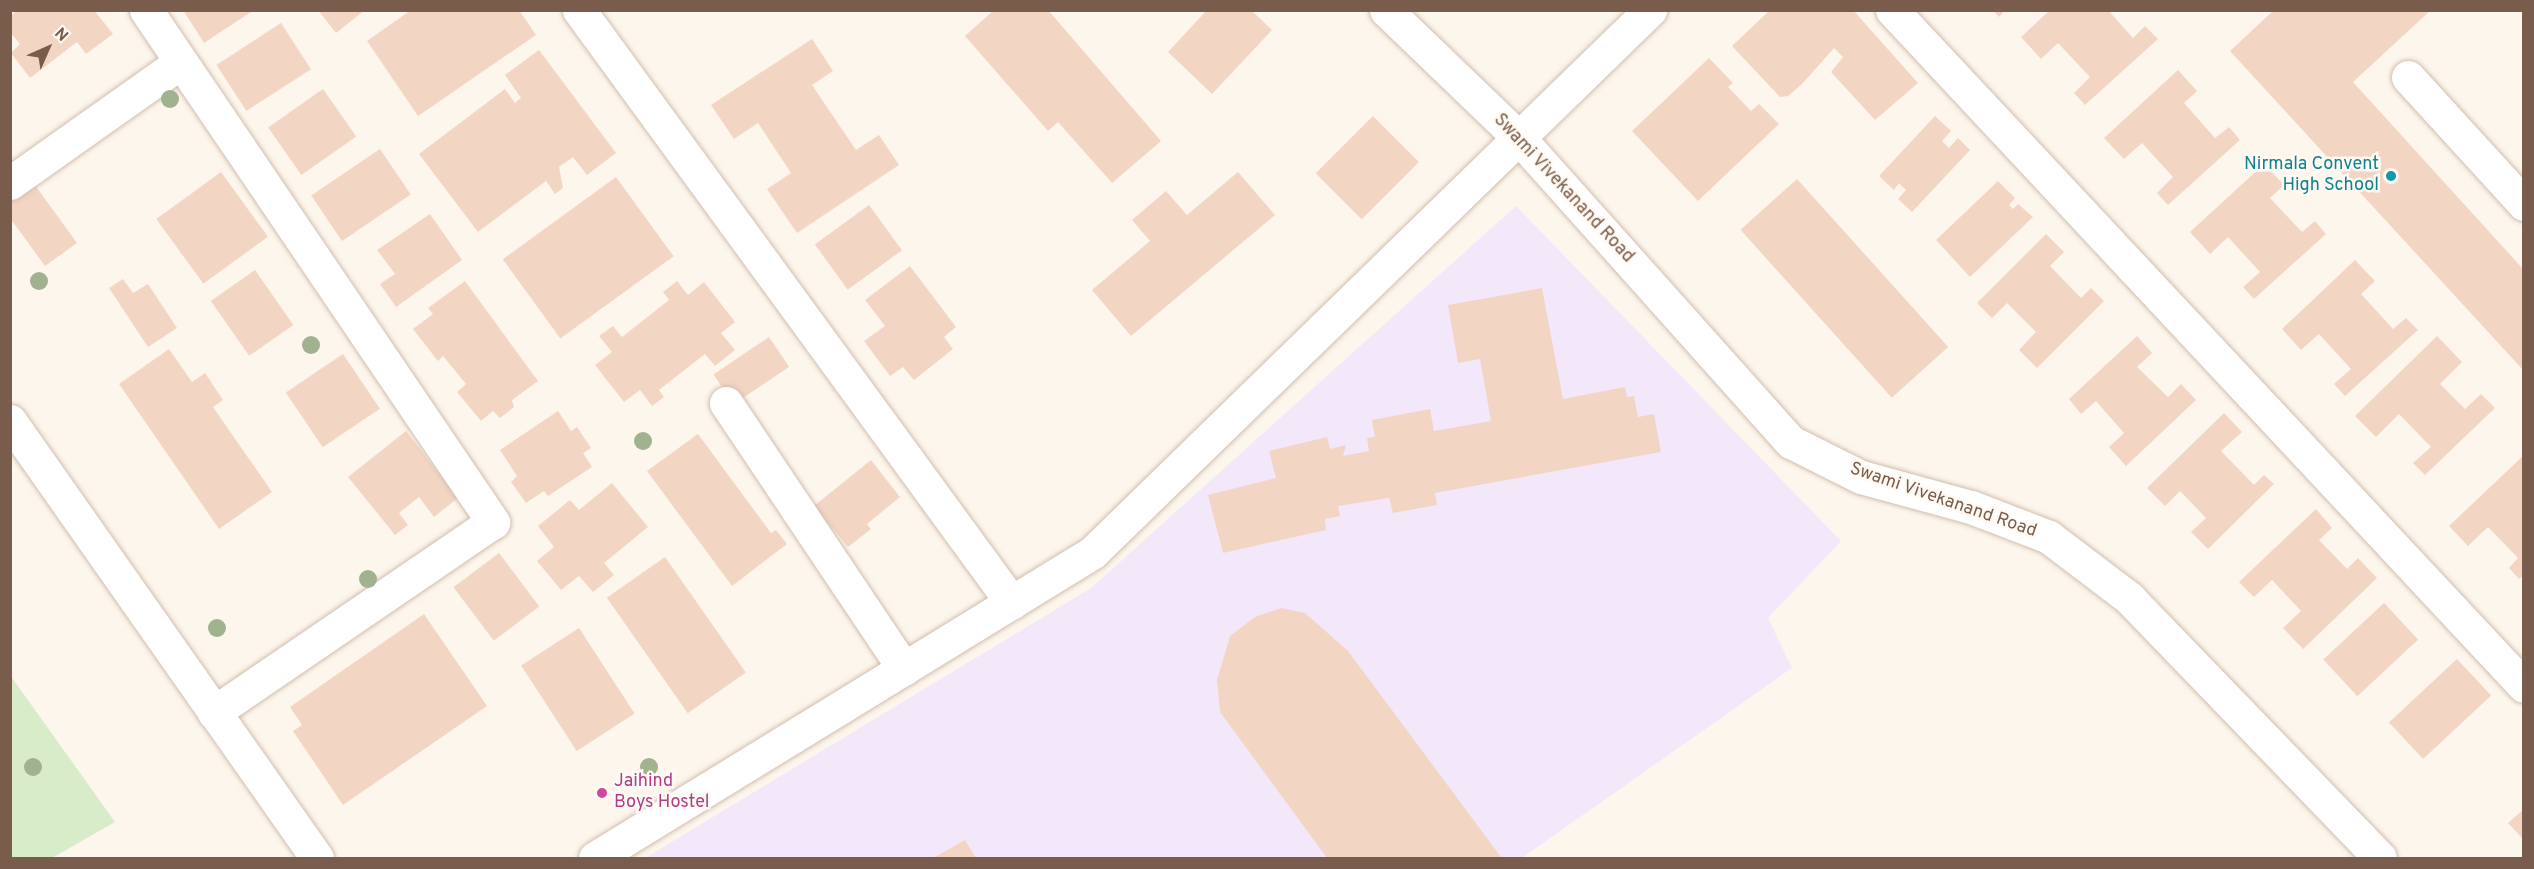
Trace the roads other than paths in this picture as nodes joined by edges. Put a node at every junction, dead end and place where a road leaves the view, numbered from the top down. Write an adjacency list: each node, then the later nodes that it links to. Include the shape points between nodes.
1 (146, 10): 6 (street)
2 (579, 10): 13 (street)
3 (1386, 10): 8 (street, Swami Vivekanand Road)
4 (1650, 10): 8 (street)
5 (1892, 10): 15 (street)
6 (181, 62): 9 (street); 16 (street, via 493,522)
7 (2409, 77): 10 (street)
8 (1519, 138): 13 (street, via 1092,553); 19 (street, Swami Vivekanand Road, via 1791,442 1861,477 1971,507 2049,537 2129,598)
9 (10, 183)
10 (2523, 204)
11 (726, 403): 14 (street)
12 (10, 421): 16 (street)
13 (1012, 603): 14 (street)
14 (904, 669): 18 (street)
15 (2523, 686)
16 (214, 712): 17 (street)
17 (317, 858)
18 (596, 858)
19 (2380, 858)

